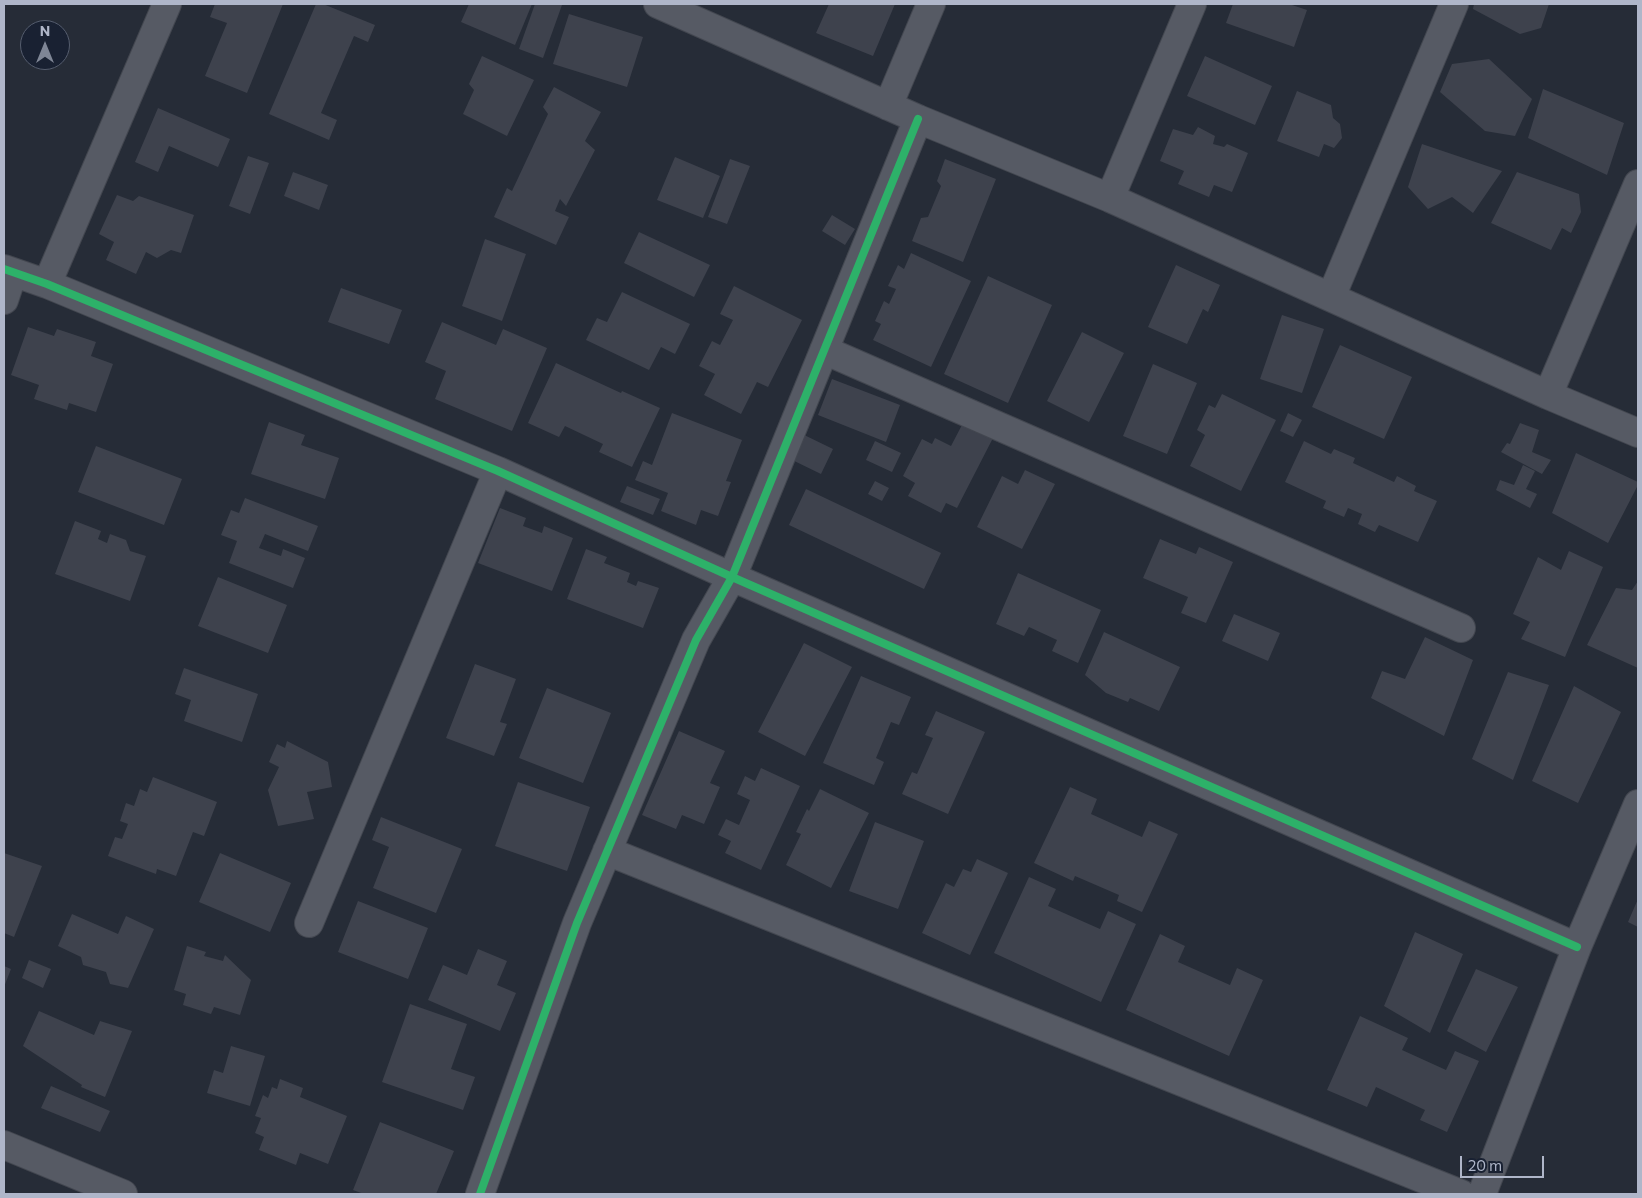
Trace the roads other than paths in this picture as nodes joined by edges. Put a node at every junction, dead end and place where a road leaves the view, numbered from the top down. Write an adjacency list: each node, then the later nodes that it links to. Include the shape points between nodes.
1 (167, 4): 11 (street)
2 (658, 4): 6 (street)
3 (931, 4): 6 (street)
4 (1192, 4): 9 (street)
5 (1454, 4): 12 (street)
6 (888, 106): 7 (street)
7 (918, 119): 9 (street); 14 (street)
8 (1638, 184): 15 (street)
9 (1110, 198): 12 (street)
10 (9, 271): 11 (street); 13 (street)
11 (47, 284): 17 (street)
12 (1331, 298): 15 (street)
13 (4, 300)
14 (824, 350): 18 (street); 19 (street)
15 (1548, 395): 16 (street)
16 (1638, 433)
17 (498, 471): 18 (street); 22 (street)
18 (732, 577): 21 (street, via 696,640); 23 (street)
19 (1461, 628)
20 (1638, 804): 23 (street)
21 (607, 850): 26 (street, via 577,923); 27 (street)
22 (309, 923)
23 (1577, 947): 28 (street)
24 (4, 1145): 25 (street)
25 (122, 1194)
26 (480, 1194)
27 (1461, 1194)
28 (1482, 1194)

